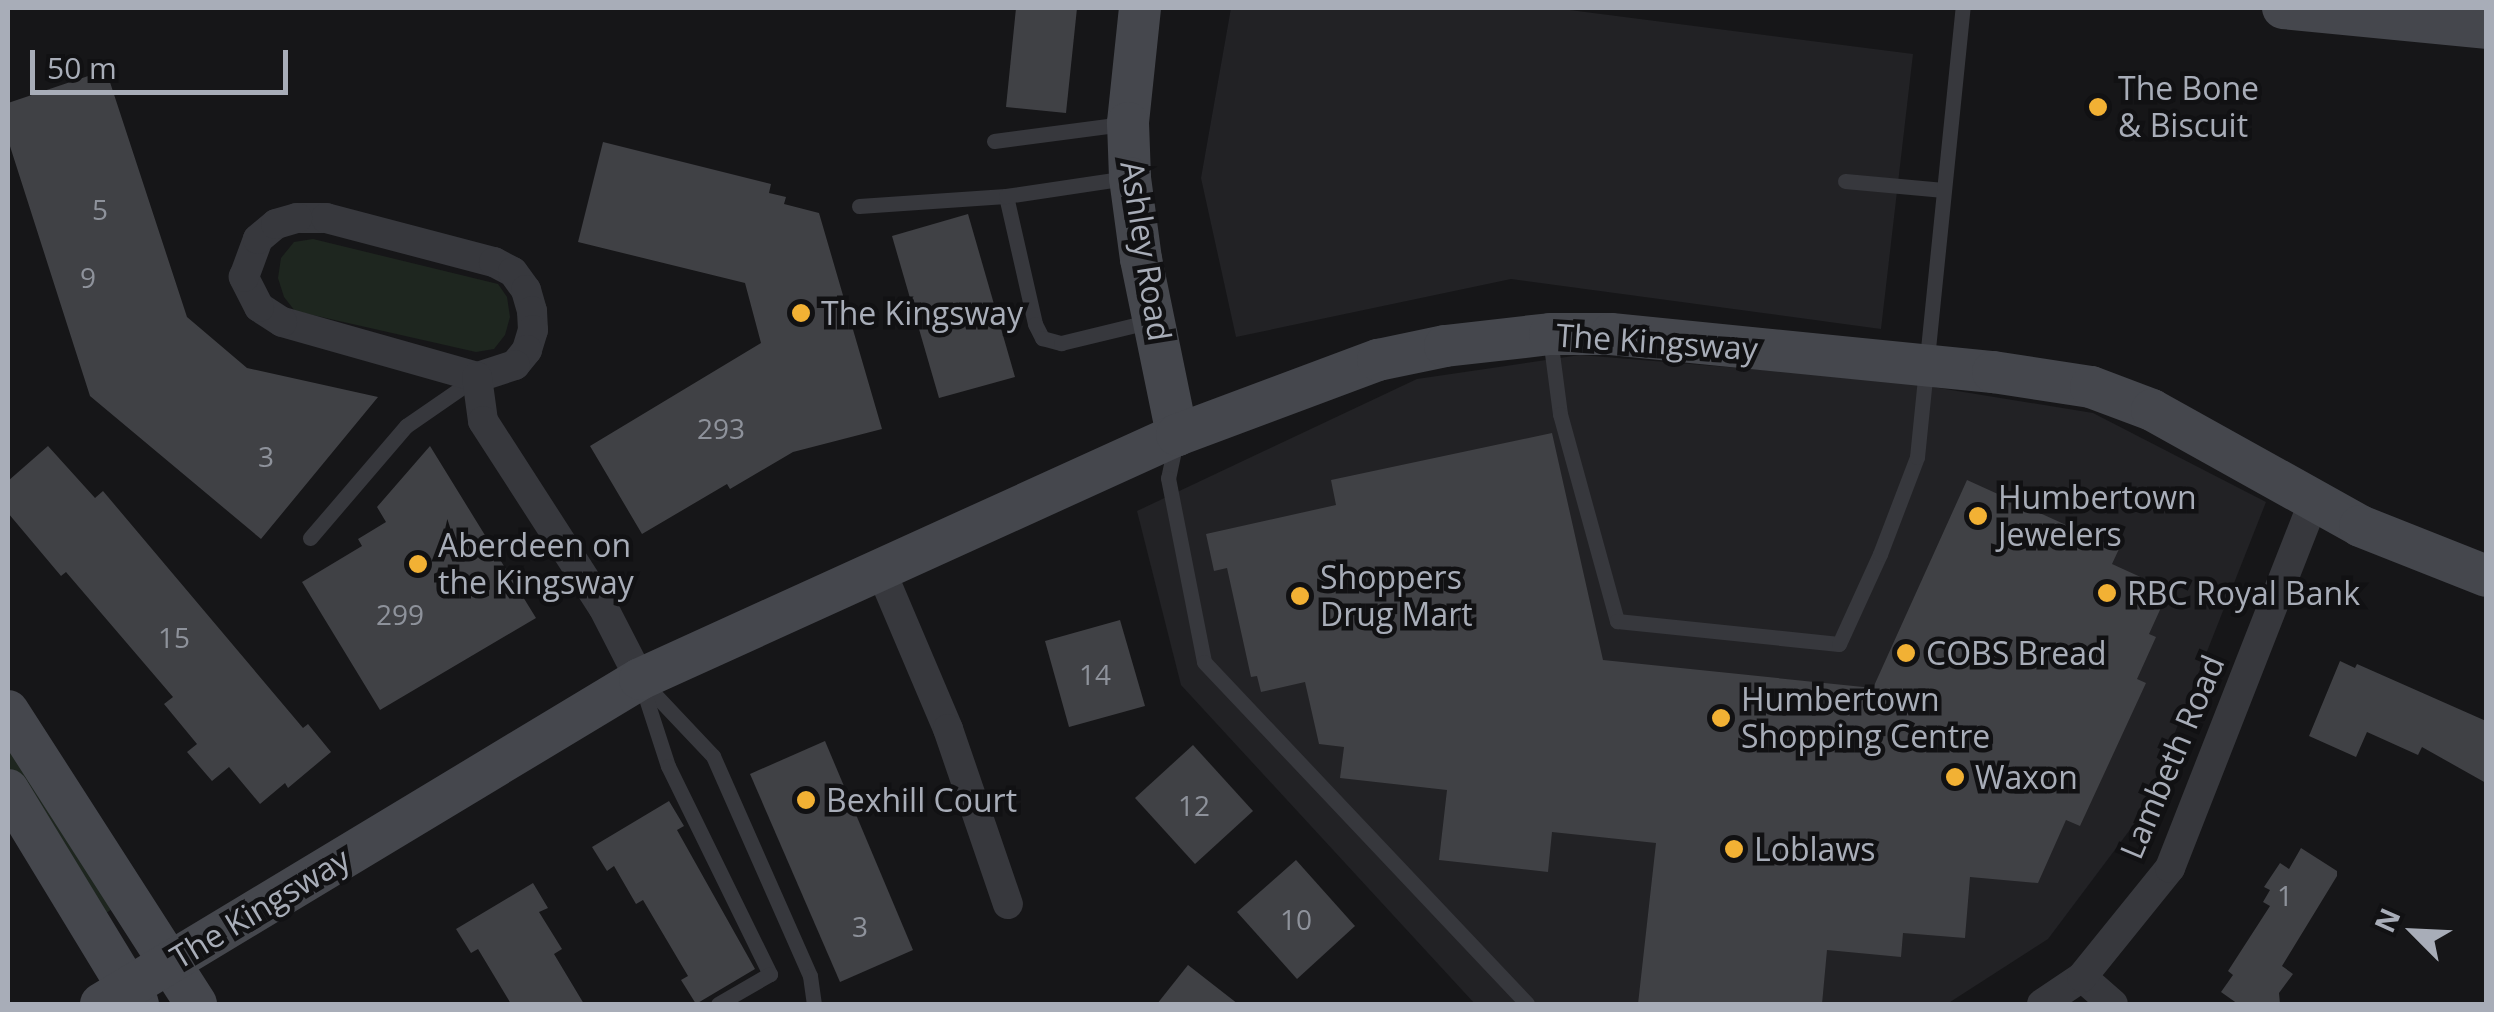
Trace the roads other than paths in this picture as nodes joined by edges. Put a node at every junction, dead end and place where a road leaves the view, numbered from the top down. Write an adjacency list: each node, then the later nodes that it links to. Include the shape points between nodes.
1 (1140, 8): 5 (street, Ashley Road)
2 (1963, 8): 9 (lane)
3 (2283, 8): 4 (street)
4 (2486, 28)
5 (1128, 123): 6 (lane); 7 (street, Ashley Road)
6 (994, 141)
7 (1130, 178): 10 (lane); 12 (street, Ashley Road)
8 (1845, 181): 9 (lane)
9 (1944, 190): 14 (lane)
10 (1006, 196): 11 (lane); 12 (lane, via 1042,338 1061,343)
11 (859, 206)
12 (1155, 320): 16 (street, Ashley Road)
13 (1550, 334): 14 (street, The Kingsway, via 1611,334); 14 (lane, via 1560,414 1617,621 1838,644 1917,457); 16 (street, The Kingsway, via 1378,360)
14 (1926, 365): 17 (street, The Kingsway, via 2091,387 2152,410)
15 (477, 376): 15 (street, via 515,365 527,350 532,311 513,272 326,218 276,224 258,239 244,277 259,307 282,322); 18 (lane, via 406,426); 21 (street, via 482,421 602,606)
16 (1177, 435): 19 (street, The Kingsway); 31 (lane, via 1168,478 1204,662)
17 (2314, 501): 20 (street, The Kingsway, via 2386,538); 26 (street, Lambeth Road, via 2170,868)
18 (310, 538)
19 (881, 571): 21 (street, The Kingsway); 24 (street, via 948,729)
20 (2486, 576)
21 (640, 679): 25 (street, The Kingsway); 29 (lane, via 668,766 770,974); 30 (lane, via 713,756 810,976)
22 (8, 711): 25 (street)
23 (8, 790): 27 (street)
24 (1008, 904)
25 (172, 962): 27 (street, The Kingsway); 28 (street)
26 (2082, 977): 32 (street, Lambeth Road); 33 (street)
27 (122, 999)
28 (196, 1004)
29 (718, 1004)
30 (814, 1004)
31 (1528, 1004)
32 (2042, 1004)
33 (2113, 1004)

